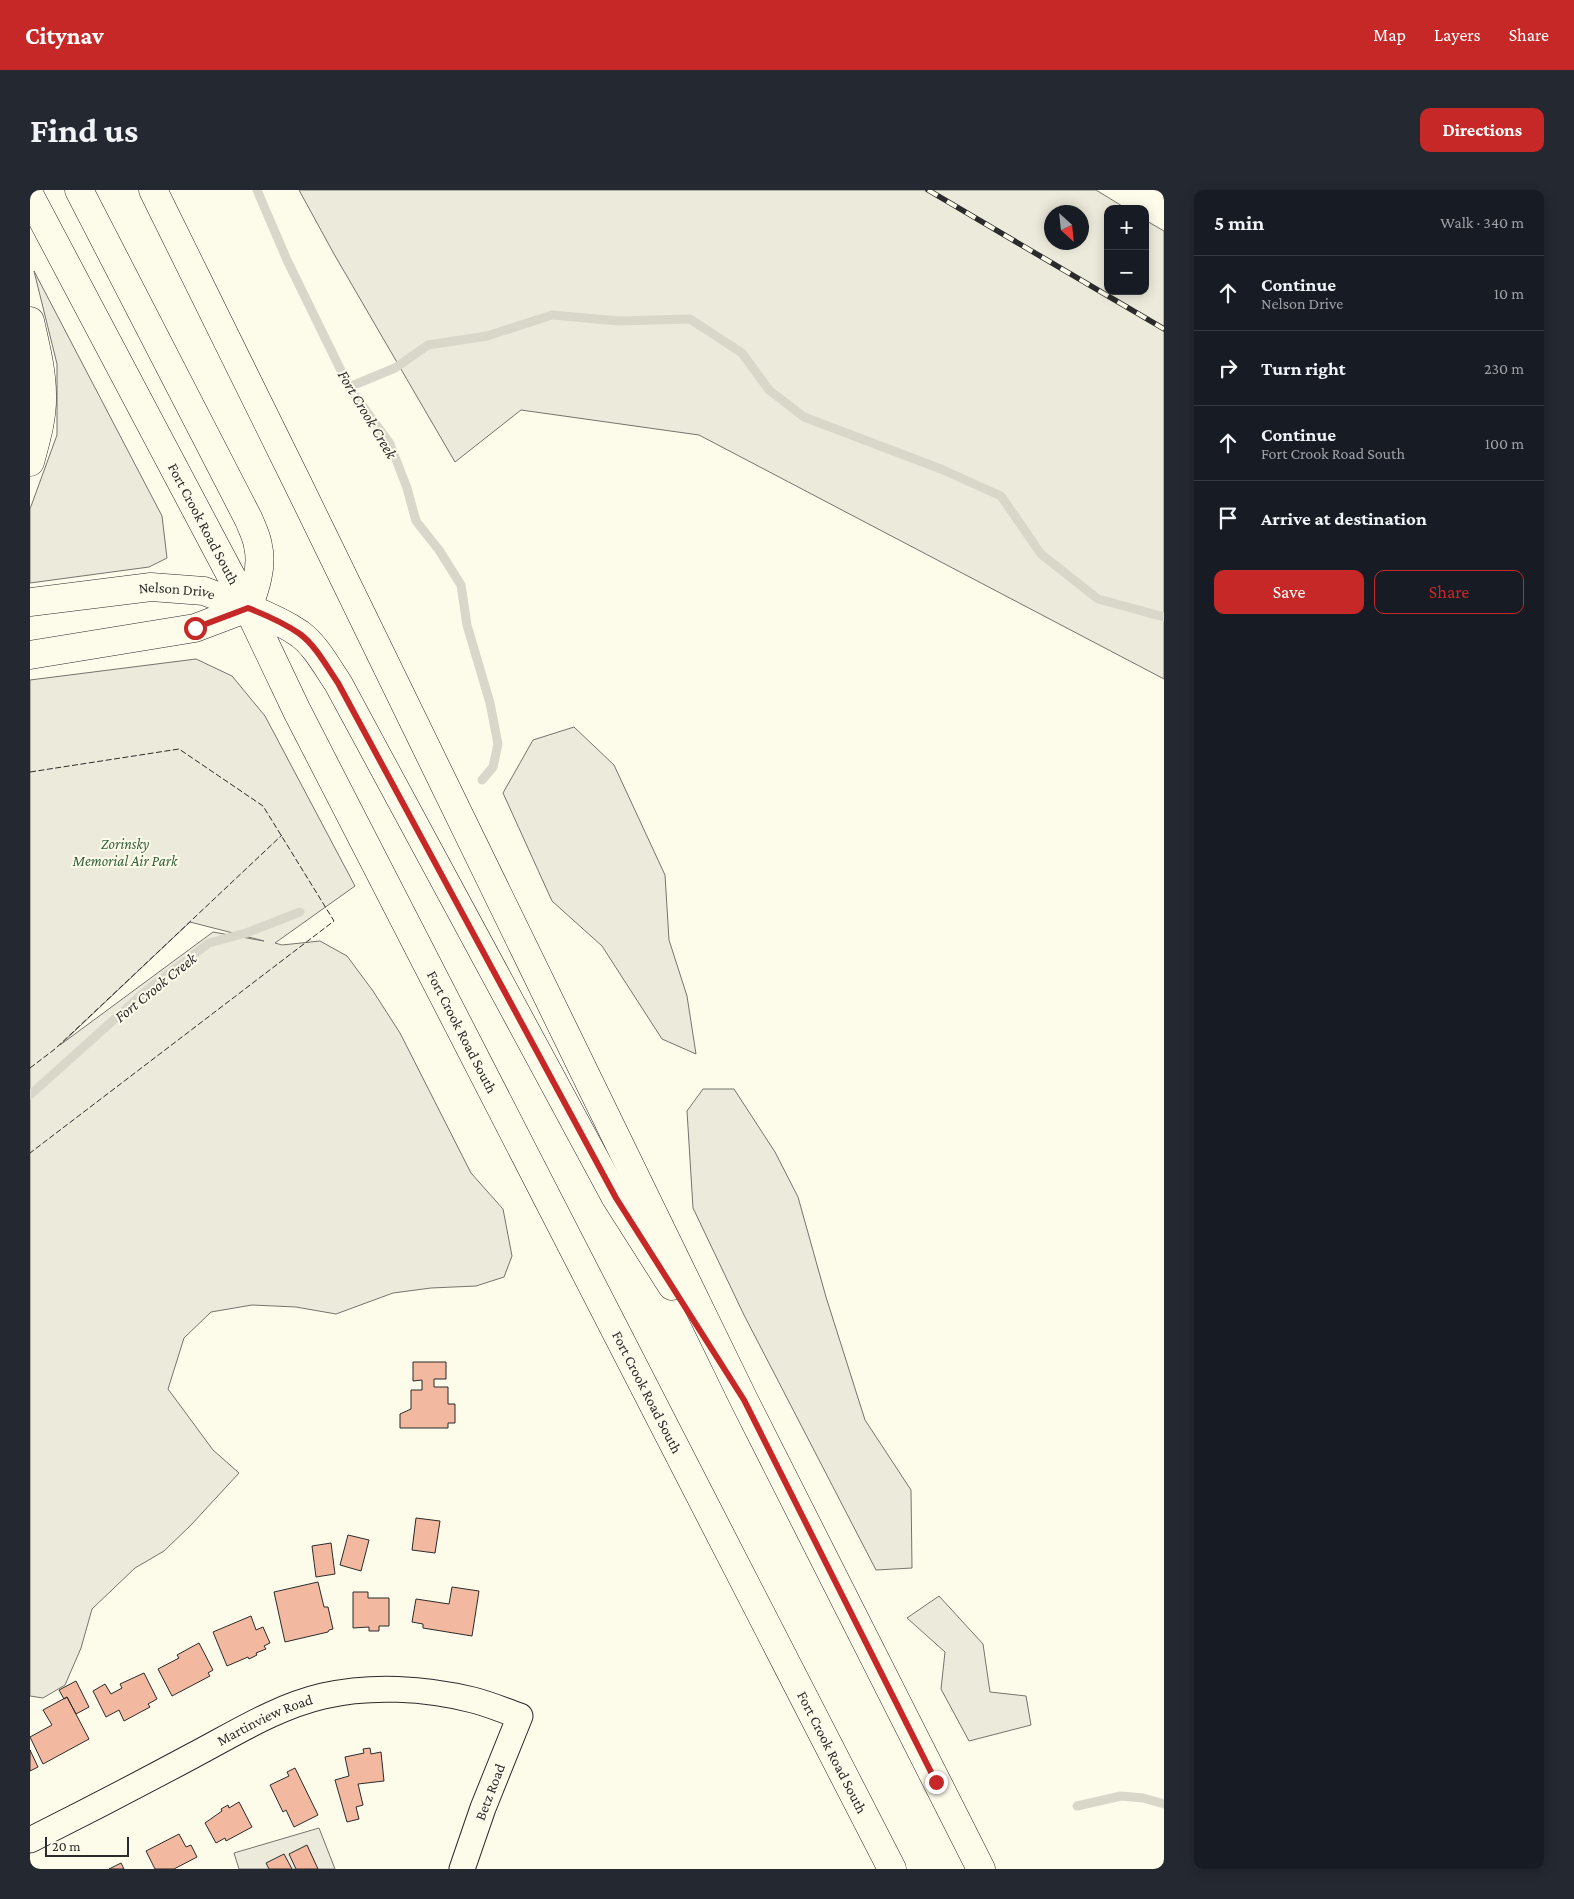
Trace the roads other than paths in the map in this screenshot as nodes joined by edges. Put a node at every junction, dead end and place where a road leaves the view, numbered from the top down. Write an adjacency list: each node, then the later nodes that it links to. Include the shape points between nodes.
1 (79, 190): 7 (main road, via 249,520 259,546 255,591)
2 (153, 190): 9 (main road)
3 (30, 196): 7 (main road, Fort Crook Road South)
4 (30, 321): 5 (main road, via 42,394 38,434)
5 (30, 462)
6 (30, 602): 7 (main road, Nelson Drive, via 151,587 204,591)
7 (248, 608): 8 (main road, Nelson Drive, via 195,628); 9 (main road, via 272,617 301,635 338,683 616,1198); 13 (main road, Fort Crook Road South, via 302,720)
8 (30, 654)
9 (744, 1400): 14 (main road)
10 (520, 1716): 11 (street, Martinview Road, via 476,1701 426,1692 392,1690 322,1696 270,1714); 12 (street, Betz Road)
11 (30, 1840)
12 (462, 1869)
13 (892, 1869)
14 (981, 1869)

